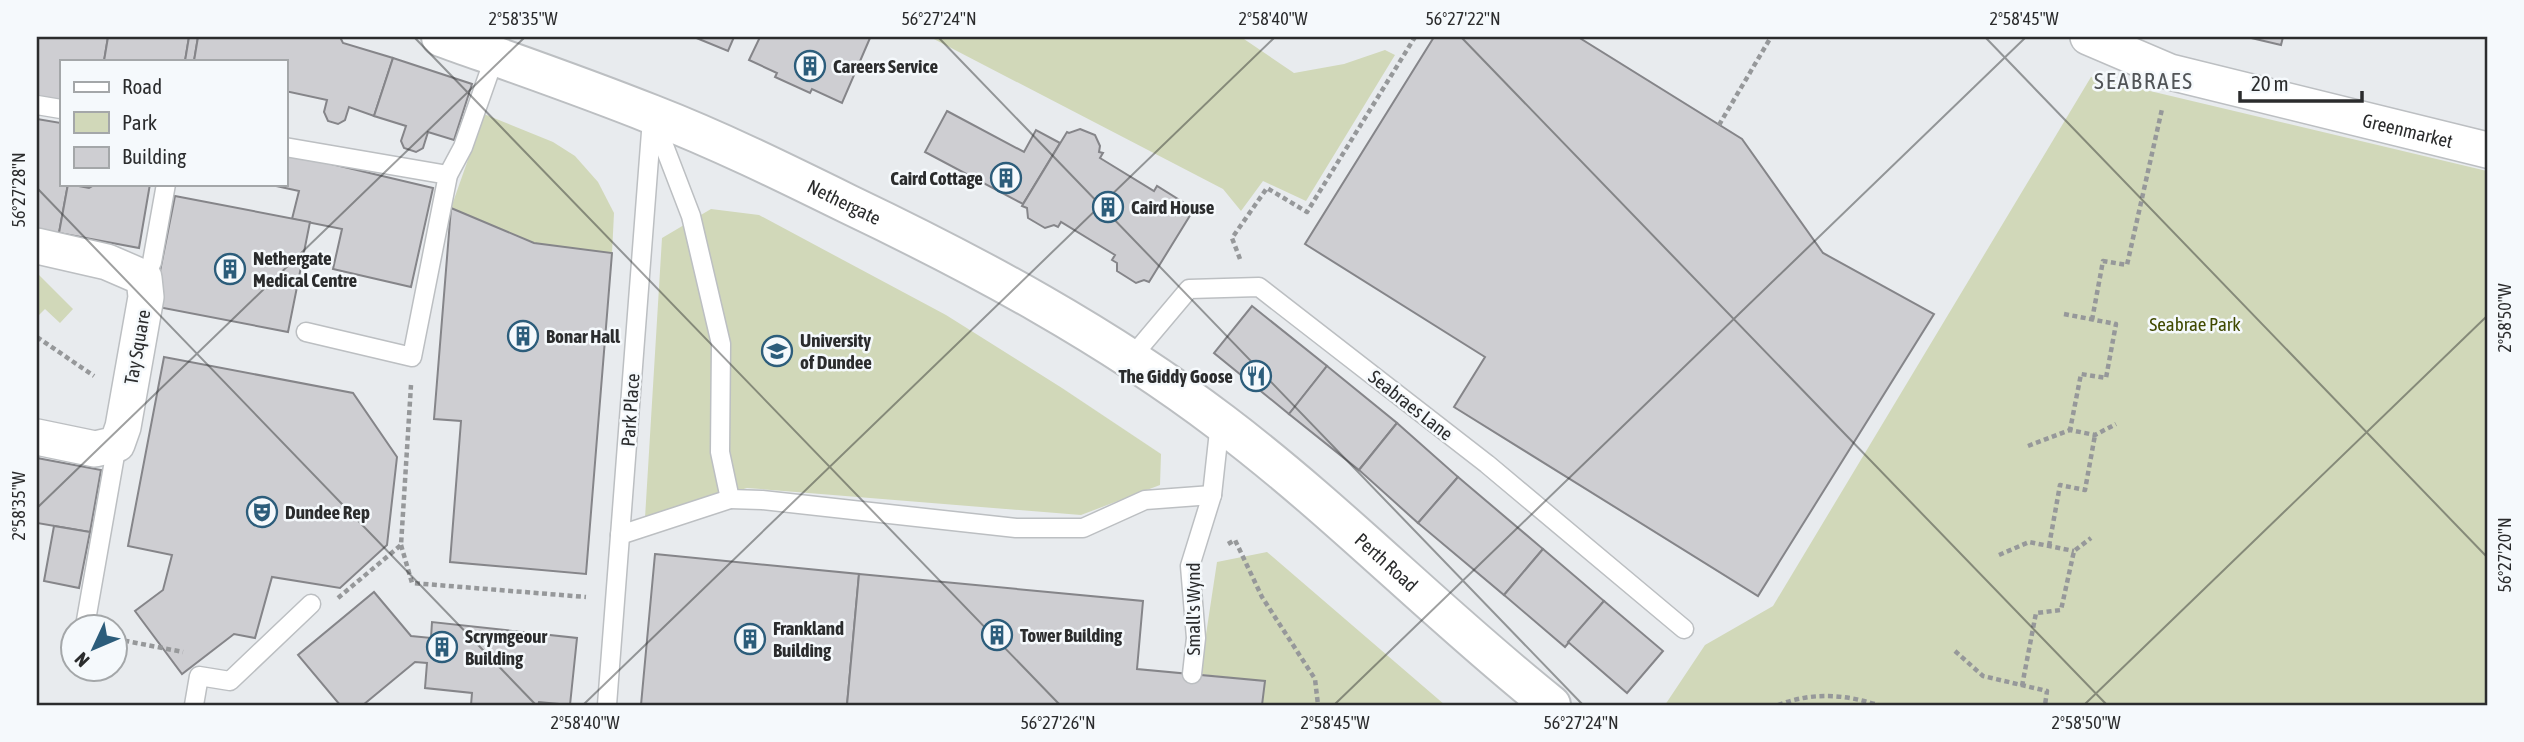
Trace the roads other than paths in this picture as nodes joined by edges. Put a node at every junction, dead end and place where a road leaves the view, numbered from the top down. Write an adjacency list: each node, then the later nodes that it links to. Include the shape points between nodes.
1 (441, 37): 3 (street, Nethergate)
2 (2088, 37): 8 (street, Greenmarket, via 2170,72)
3 (495, 56): 6 (street, Nethergate); 9 (lane, via 463,147)
4 (37, 105): 5 (lane)
5 (60, 109)
6 (652, 114): 14 (street, Nethergate, via 757,159 954,256); 19 (lane, via 691,216 721,344 720,452); 20 (lane, Park Place)
7 (287, 147): 9 (lane)
8 (2487, 150)
9 (448, 175): 13 (lane, via 412,357)
10 (166, 186): 12 (lane, via 152,262)
11 (37, 246): 12 (street, via 107,262)
12 (144, 278): 17 (street, Tay Square, via 146,297)
13 (306, 332)
14 (1130, 359): 15 (street, Nethergate); 23 (lane, Seabraes Lane, via 1189,289 1259,287 1487,464)
15 (1220, 422): 18 (lane, Small's Wynd); 27 (street, Perth Road, via 1305,488 1492,659)
16 (37, 438): 17 (street, via 95,449)
17 (117, 444): 22 (lane)
18 (1212, 495): 19 (lane, via 1145,500 1083,528 1016,527); 24 (lane, Small's Wynd, via 1190,566 1196,638)
19 (730, 499): 20 (lane)
20 (620, 535): 26 (lane, Park Place)
21 (311, 604): 25 (lane, via 230,681 199,676)
22 (87, 612)
23 (1684, 629)
24 (1192, 674)
25 (194, 705)
26 (607, 705)
27 (1551, 705)

